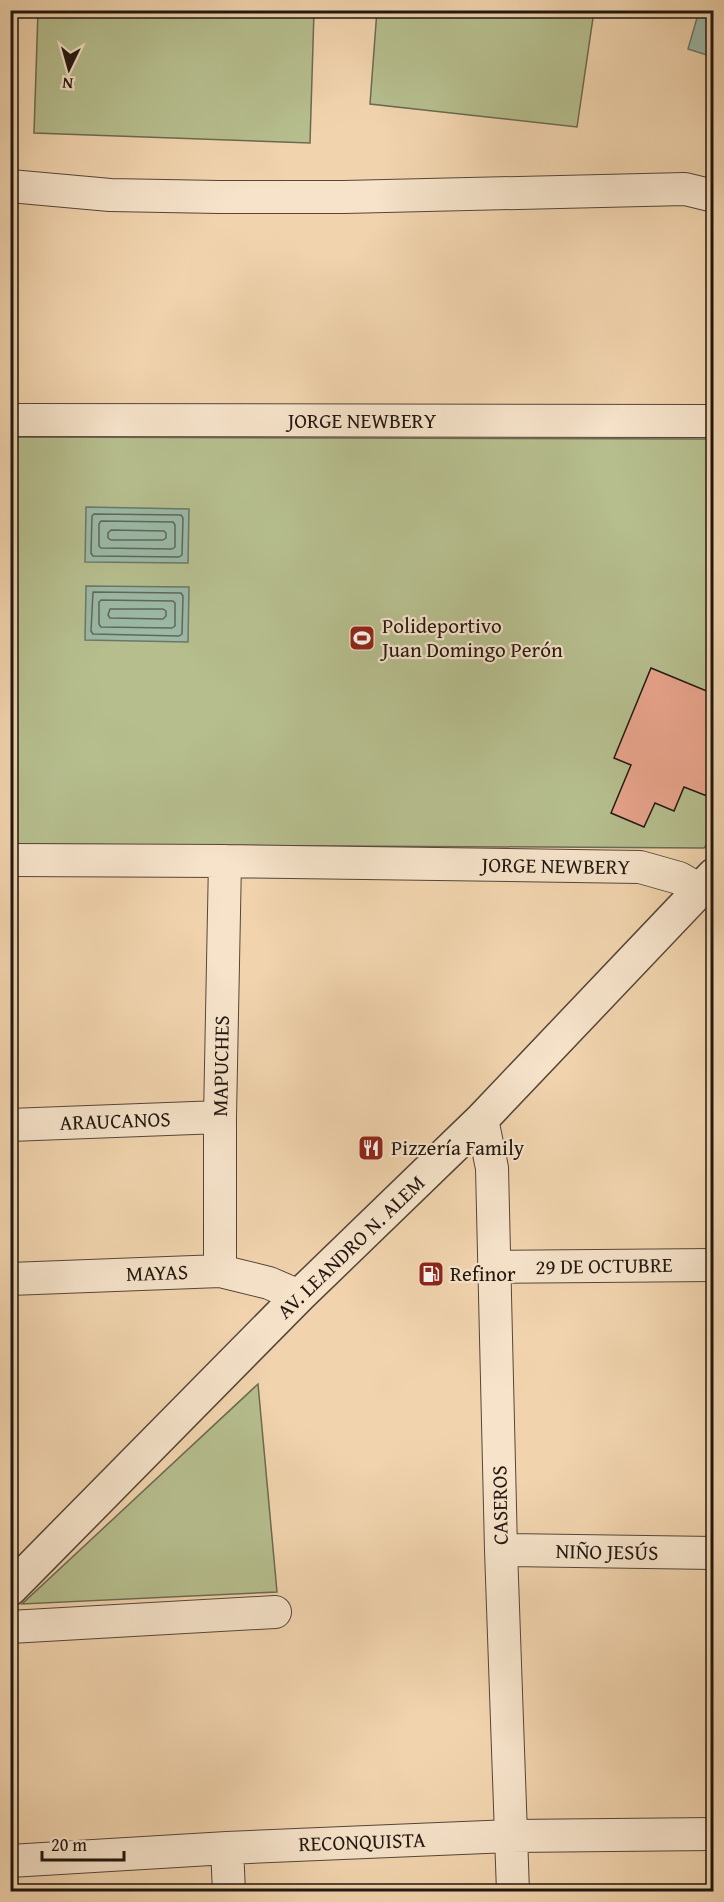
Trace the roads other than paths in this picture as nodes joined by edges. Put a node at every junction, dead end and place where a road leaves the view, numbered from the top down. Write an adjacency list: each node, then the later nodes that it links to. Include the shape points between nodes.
1 (10, 186): 2 (street, via 110,195 219,198 685,189)
2 (714, 196)
3 (10, 420): 4 (street, JORGE NEWBERY)
4 (714, 421)
5 (10, 860): 6 (street, JORGE NEWBERY)
6 (225, 861): 7 (street, JORGE NEWBERY, via 640,867); 8 (street, MAPUCHES)
7 (707, 883): 9 (street, AV. LEANDRO N. ALEM)
8 (220, 1117): 10 (street, ARAUCANOS); 13 (street, MAPUCHES)
9 (482, 1119): 12 (street, CASEROS, via 492,1168); 15 (street, AV. LEANDRO N. ALEM)
10 (10, 1125)
11 (714, 1265): 12 (street, 29 DE OCTUBRE)
12 (494, 1267): 16 (street, CASEROS)
13 (220, 1271): 14 (street, MAYAS); 15 (street, MAYAS, via 268,1283)
14 (10, 1279)
15 (299, 1296): 18 (street, AV. LEANDRO N. ALEM)
16 (501, 1550): 17 (street, NIÑO JESÚS); 22 (street, CASEROS)
17 (714, 1553)
18 (16, 1577)
19 (275, 1612): 20 (street)
20 (10, 1627)
21 (714, 1834): 22 (street, RECONQUISTA)
22 (511, 1836): 23 (street, RECONQUISTA); 26 (street, CASEROS)
23 (227, 1848): 24 (street, RECONQUISTA); 25 (street)
24 (10, 1862)
25 (229, 1892)
26 (513, 1892)

